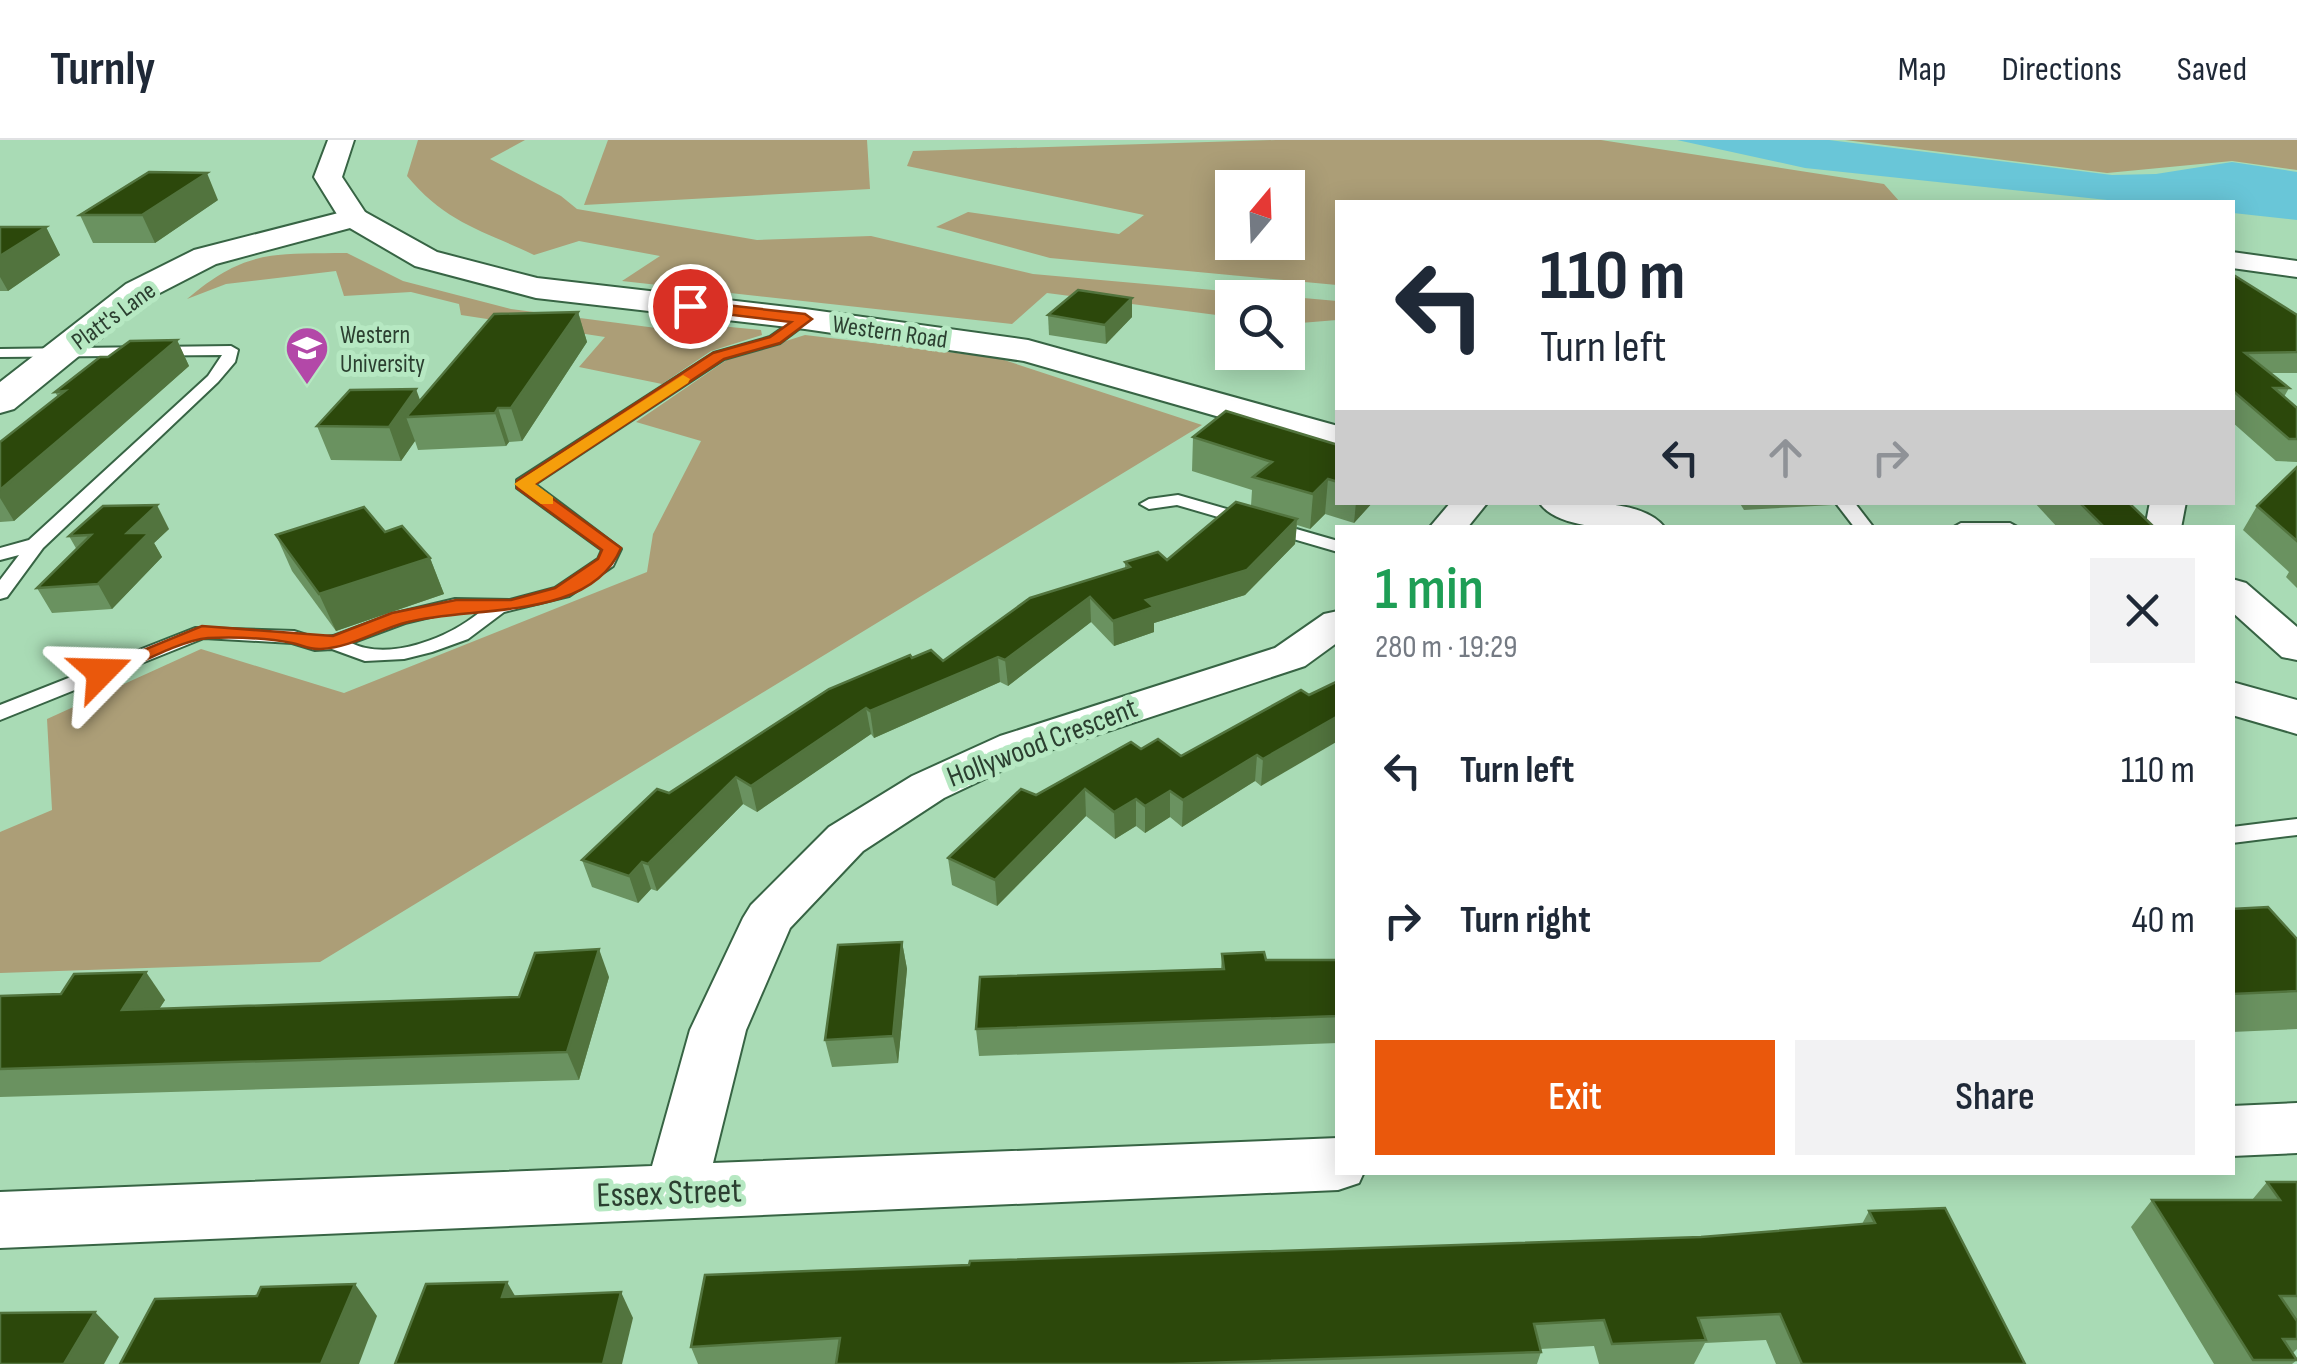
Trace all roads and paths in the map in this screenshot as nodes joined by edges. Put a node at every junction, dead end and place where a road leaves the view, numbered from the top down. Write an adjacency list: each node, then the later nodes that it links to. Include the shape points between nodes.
1 (341, 140): 2 (main road, Western Road, via 328,176)
2 (354, 218): 5 (main road, Western Road, via 426,259 536,288); 7 (main road, Platt's Lane, via 204,257 138,291)
3 (2235, 260): 4 (street)
4 (2297, 269)
5 (805, 319): 9 (main road, Western Road, via 1028,351); 23 (lane, via 775,340 719,356 523,484 612,548 606,562 562,592)
6 (0, 353): 7 (lane)
7 (60, 353): 8 (main road, Platt's Lane); 18 (lane, via 230,350 214,379)
8 (0, 400)
9 (1335, 437)
10 (1149, 504): 19 (lane, via 1178,500)
11 (1468, 505): 14 (street)
12 (1570, 505): 15 (main road)
13 (1846, 505): 16 (lane)
14 (1449, 525)
15 (1633, 525)
16 (1863, 525)
17 (0, 544): 18 (lane)
18 (36, 544): 20 (lane); 21 (lane)
19 (1335, 546)
20 (0, 554)
21 (0, 592)
22 (2235, 594): 26 (street)
23 (499, 606): 25 (lane, via 456,606 399,618); 25 (lane, via 473,628 430,646 377,657 343,650)
24 (1335, 625): 35 (street, Hollywood Crescent, via 1290,657 1016,746 928,787 846,839 769,918 718,1030)
25 (336, 642): 28 (lane, via 202,632)
26 (2297, 648)
27 (2235, 699): 29 (main road)
28 (0, 712)
29 (2297, 716)
30 (2297, 827): 31 (lane)
31 (2235, 835)
32 (2297, 1128): 33 (street)
33 (2235, 1131)
34 (1335, 1164): 35 (street, Essex Street)
35 (676, 1192): 36 (street, Essex Street)
36 (0, 1220)

